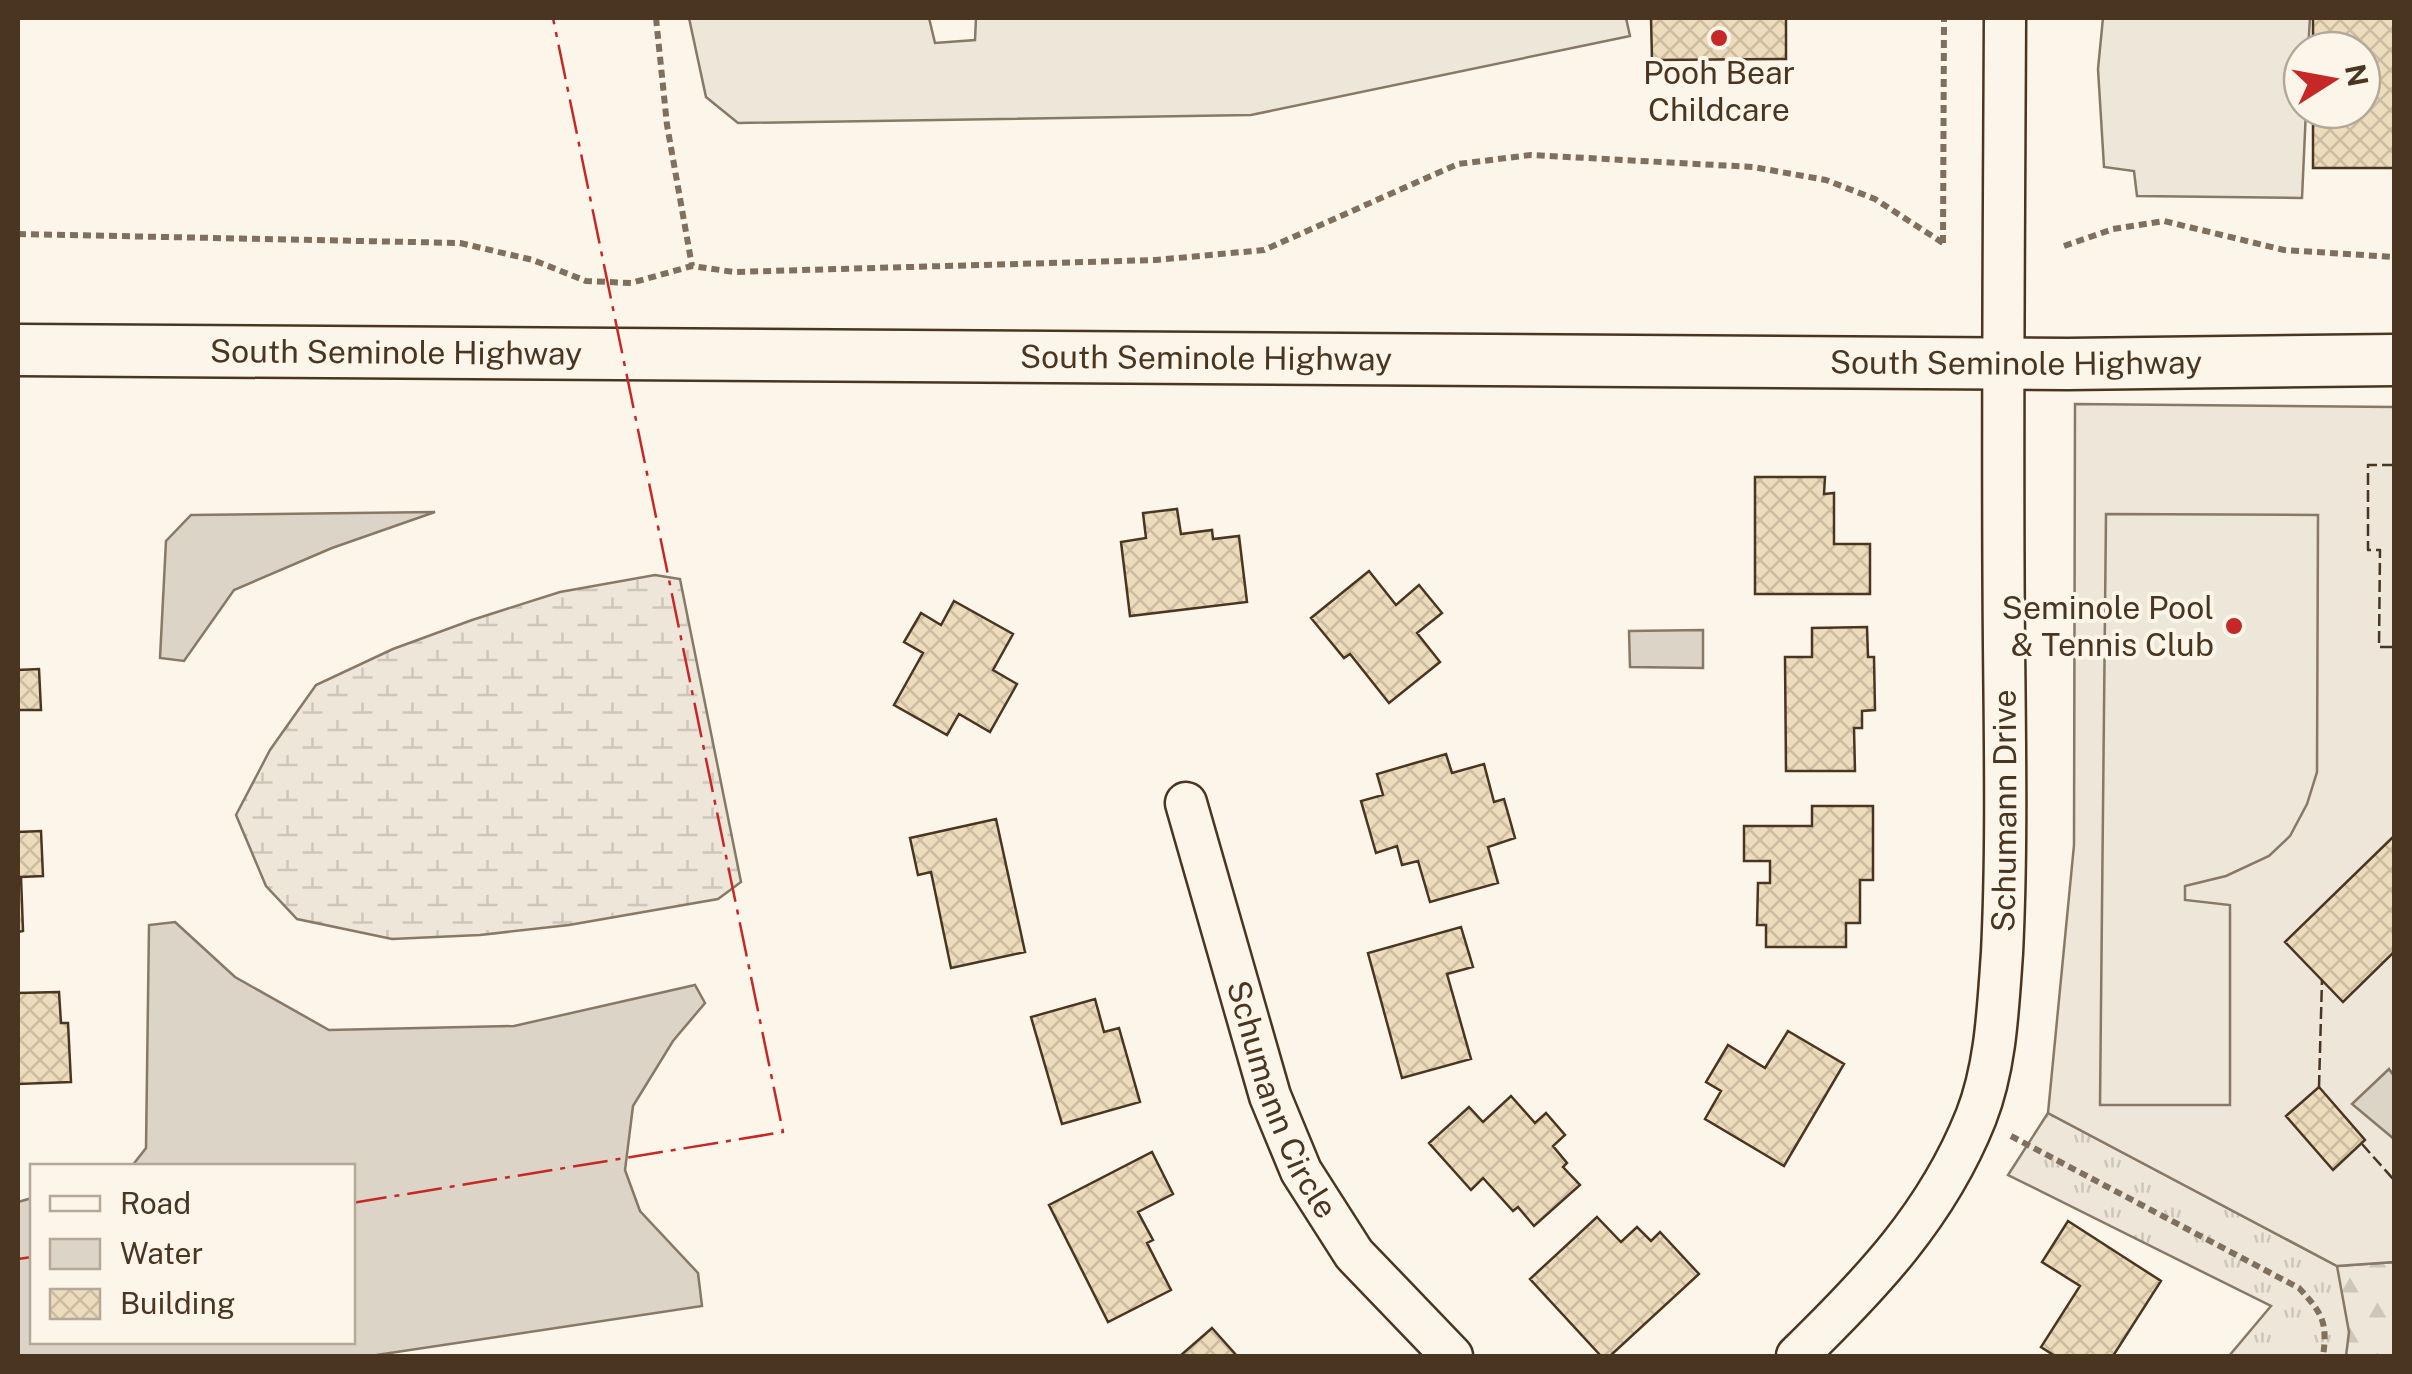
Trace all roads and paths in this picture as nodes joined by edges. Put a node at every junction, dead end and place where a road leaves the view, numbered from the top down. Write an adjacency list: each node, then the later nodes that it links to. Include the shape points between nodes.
1 (656, 18): 7 (path)
2 (1944, 18): 7 (path, via 1943,243 1875,199 1826,180 1754,167 1532,155 1458,164 1264,250 1214,257 752,272)
3 (2005, 18): 10 (street, Schumann Drive)
4 (18, 234): 7 (path, via 460,243 586,281 630,283)
5 (2064, 246): 6 (path, via 2164,221 2284,250)
6 (2394, 257)
7 (692, 266)
8 (18, 350): 10 (street, South Seminole Highway)
9 (2394, 360): 10 (street, South Seminole Highway)
10 (2004, 362): 14 (street, Schumann Drive, via 2007,863 1990,1074 1976,1117 1927,1212 1897,1253)
11 (1186, 804): 13 (street, Schumann Circle, via 1270,1096 1301,1172 1354,1254)
12 (2022, 1141): 15 (path, via 2299,1288 2327,1331)
13 (1452, 1356)
14 (1797, 1356)
15 (2324, 1356)

